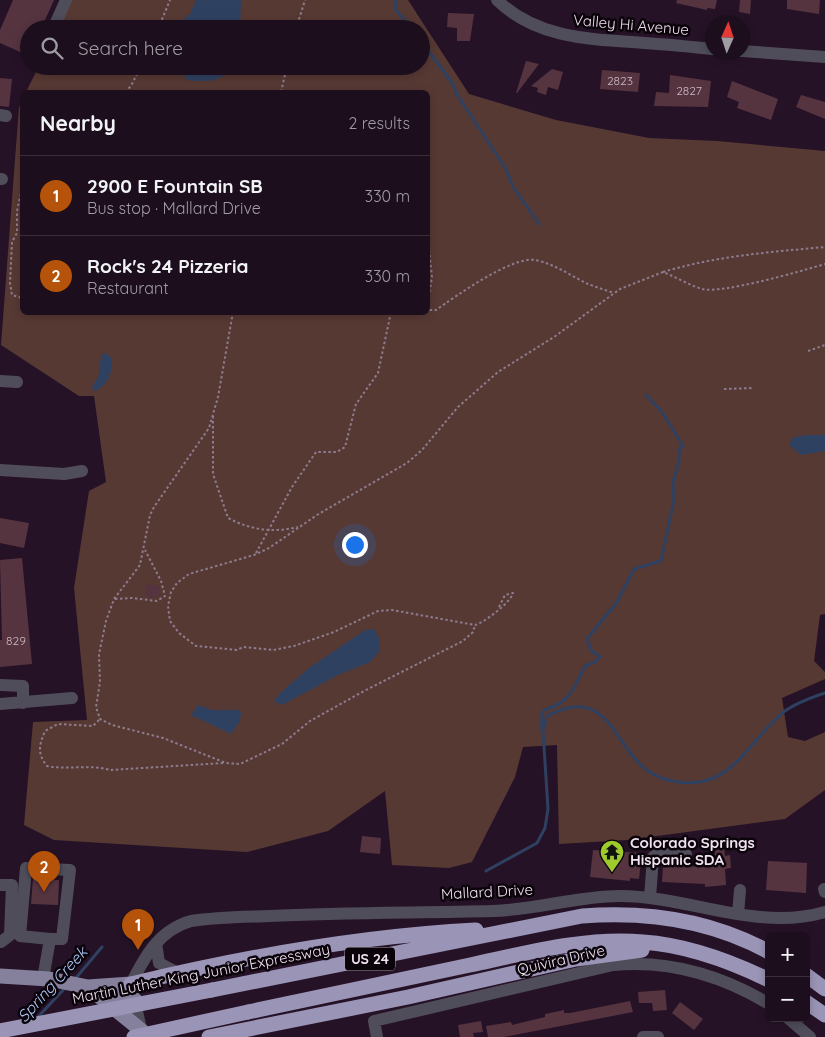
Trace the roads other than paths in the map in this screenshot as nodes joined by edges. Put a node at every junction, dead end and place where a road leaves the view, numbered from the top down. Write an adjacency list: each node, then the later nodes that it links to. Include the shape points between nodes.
1 (66, 0): 3 (street)
2 (497, 0): 4 (street, Valley Hi Avenue, via 537,27 572,37)
3 (57, 20)
4 (705, 48)
5 (750, 52): 6 (street)
6 (825, 57)
7 (0, 381): 8 (street)
8 (17, 382)
9 (0, 470): 10 (street, via 64,474)
10 (82, 471)
11 (0, 685): 13 (street, via 23,686)
12 (72, 698): 13 (street)
13 (22, 703): 14 (street)
14 (0, 704)
15 (686, 854): 18 (street, via 657,854 653,857)
16 (0, 885): 24 (street, via 12,885 10,935)
17 (740, 890): 20 (street)
18 (650, 898): 20 (street, Mallard Drive); 23 (street, Mallard Drive, via 583,898 516,910 339,912 202,919 181,924)
19 (825, 912): 20 (street, Mallard Drive, via 778,919)
20 (738, 914)
21 (527, 927): 26 (highway, US 24, via 582,916 628,913 694,922 721,930); 27 (highway, via 340,944); 40 (highway, Martin Luther King Junior Expressway / US 24, bridge)
22 (50, 939): 22 (street, via 62,939 70,870 26,868 20,936); 31 (street)
23 (156, 943): 27 (street, via 159,963); 32 (street, Mallard Drive)
24 (0, 945)
25 (673, 947): 30 (highway, US 24, via 715,958); 41 (highway, US 24, bridge, via 622,941 564,947); 43 (highway, via 576,958 408,997)
26 (765, 950)
27 (178, 973): 32 (highway)
28 (0, 976): 31 (main road)
29 (809, 977): 33 (highway)
30 (765, 978)
31 (46, 979): 34 (main road)
32 (131, 984): 34 (main road); 35 (street)
33 (825, 989)
34 (92, 991): 35 (main road); 41 (main road)
35 (135, 1000): 41 (street)
36 (765, 1002): 44 (street, Quivira Drive, via 698,972 652,964 613,965 374,1021)
37 (810, 1005): 38 (highway)
38 (825, 1015)
39 (793, 1022): 47 (street)
40 (0, 1031)
41 (140, 1035): 42 (highway)
42 (158, 1037)
43 (209, 1037)
44 (376, 1037)
45 (643, 1037): 46 (street)
46 (658, 1037)
47 (810, 1037)

